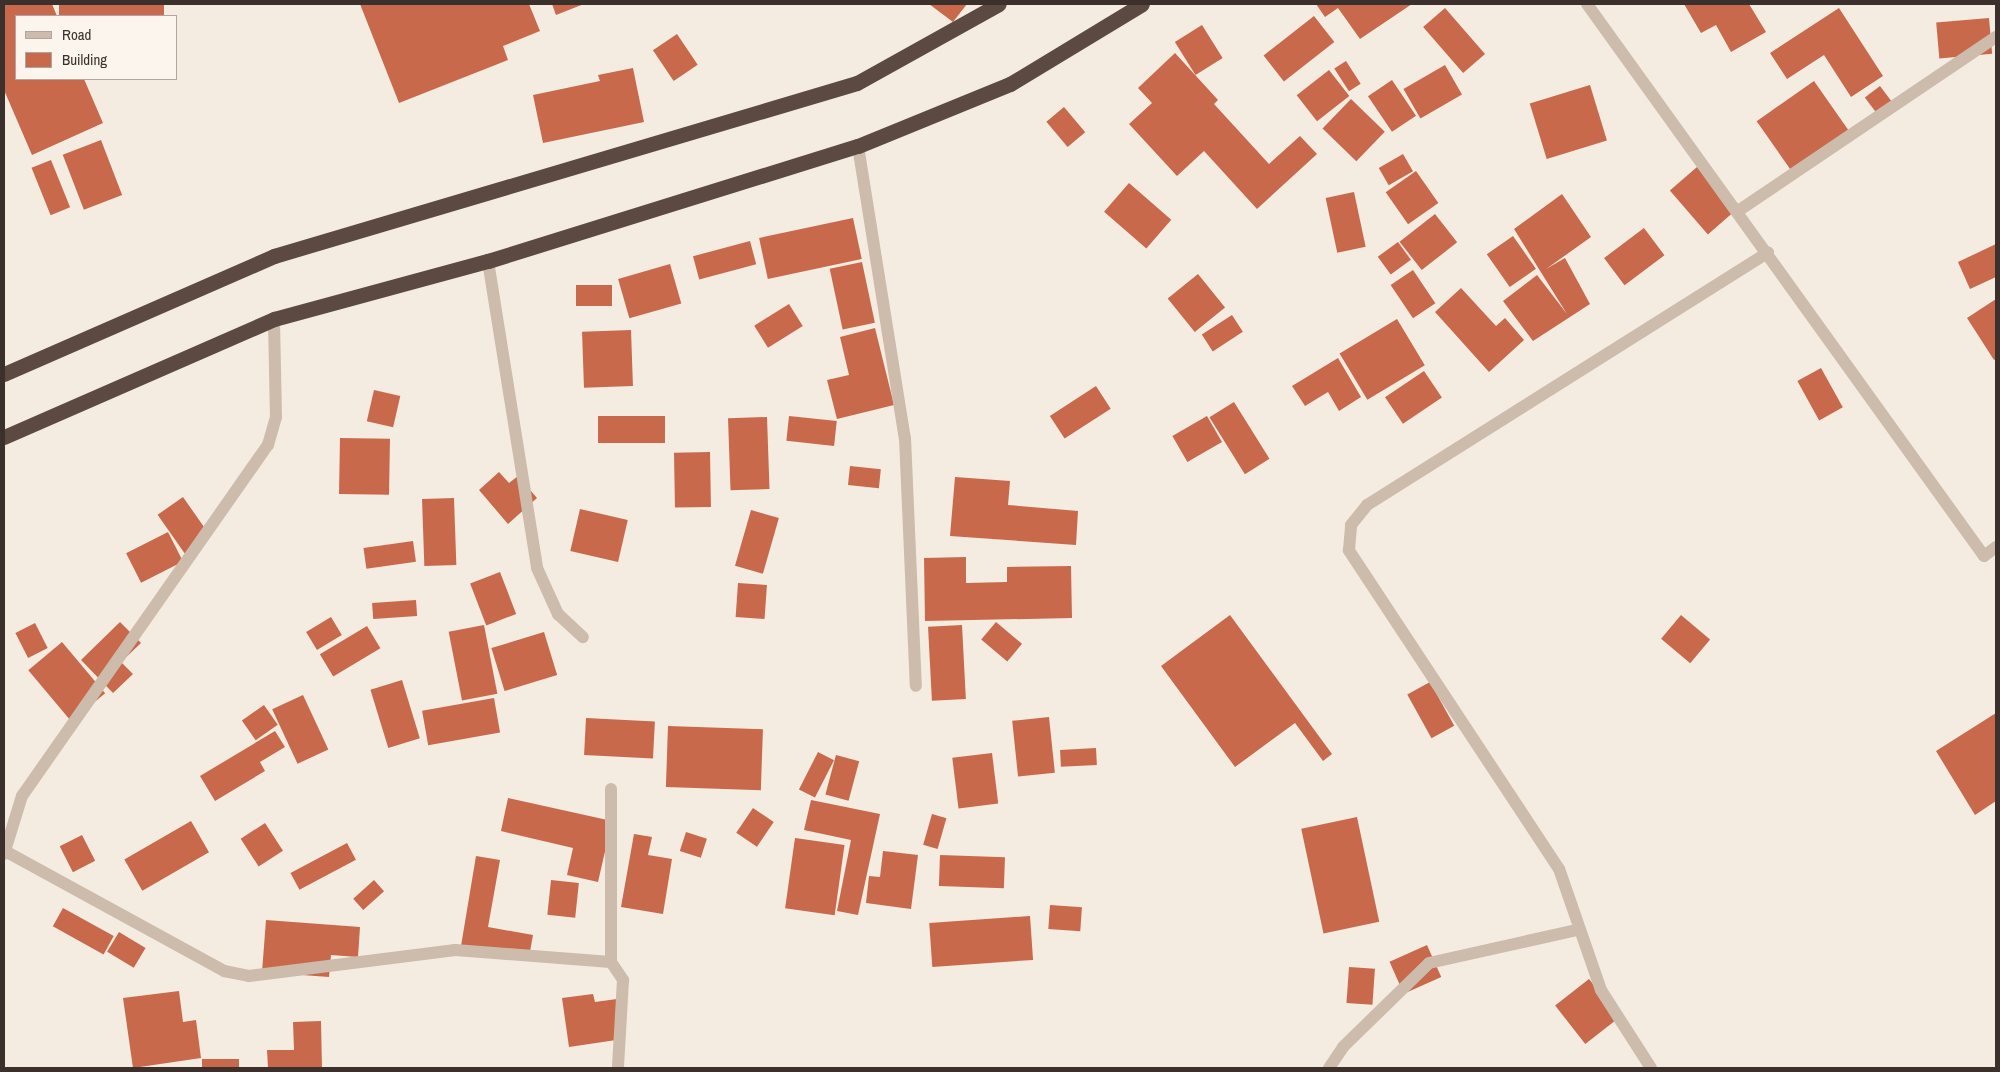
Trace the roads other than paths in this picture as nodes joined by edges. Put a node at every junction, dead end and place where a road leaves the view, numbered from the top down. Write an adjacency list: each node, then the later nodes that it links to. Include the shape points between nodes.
1 (999, 4): 10 (highway, via 857,83 274,256)
2 (1142, 4): 5 (highway, via 1010,84)
3 (1587, 4): 6 (street)
4 (1996, 37): 6 (street)
5 (858, 146): 8 (highway); 14 (street, via 904,438)
6 (1738, 210): 7 (street)
7 (1768, 252): 12 (street, via 1984,556); 17 (street, via 1367,505 1351,526 1349,550 1559,869)
8 (488, 261): 9 (highway); 13 (street, via 537,568 558,614)
9 (274, 319): 11 (highway); 16 (street, via 276,417 268,445 22,796)
10 (4, 374)
11 (4, 437)
12 (1996, 547)
13 (583, 637)
14 (916, 686)
15 (610, 789): 18 (street)
16 (4, 853): 18 (street, via 224,971 249,976 455,950)
17 (1577, 930): 20 (street, via 1430,964 1342,1047); 21 (street, via 1601,990)
18 (611, 962): 19 (street, via 622,980)
19 (618, 1068)
20 (1329, 1068)
21 (1651, 1068)

